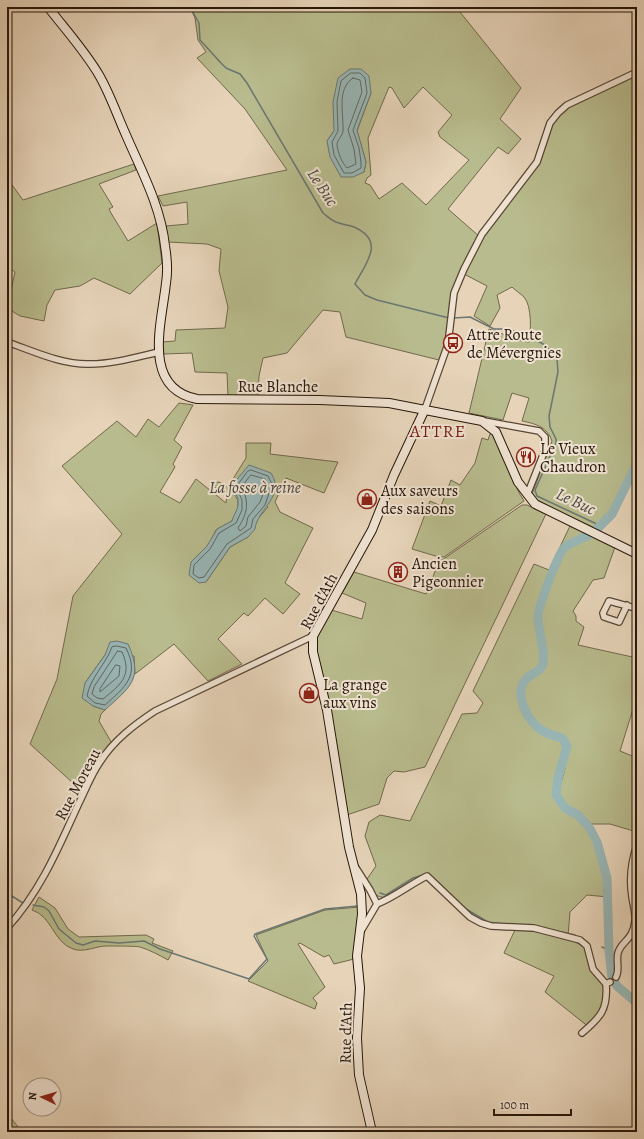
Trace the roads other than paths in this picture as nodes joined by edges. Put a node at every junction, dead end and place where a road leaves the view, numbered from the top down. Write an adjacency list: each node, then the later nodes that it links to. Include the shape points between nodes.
1 (48, 7): 4 (street, Rue Blanche, via 99,74 157,206 167,261)
2 (637, 72): 5 (street, via 567,105 550,123 537,162 482,234 464,269 454,292 448,344)
3 (7, 342): 4 (street, via 75,364 122,360)
4 (159, 352): 5 (street, Rue Blanche, via 168,384 190,398 370,402)
5 (425, 409): 6 (street, Rue Blanche); 11 (street, Rue d'Ath, via 372,530)
6 (482, 421): 7 (street, via 496,432 518,482); 7 (street, via 539,431 545,437 544,450)
7 (527, 495): 8 (street, via 540,507)
8 (637, 554)
9 (627, 605): 9 (street, via 619,622 604,617 609,601); 10 (street)
10 (637, 608)
11 (313, 636): 13 (street, Rue d'Ath, via 313,652 327,709 349,847); 15 (street, Rue Moreau, via 155,711 135,724 115,743 99,762 41,884 23,911)
12 (637, 845): 17 (street, via 630,880 635,912 634,931 618,954)
13 (355, 867): 14 (street, Rue d'Ath); 16 (street, Rue d'Ath, via 362,894)
14 (377, 904): 16 (street, Rue d'Ath); 18 (street, via 427,876 470,917 481,923 491,926 534,928 580,940 587,946 593,969 608,983 606,1007)
15 (7, 928)
16 (360, 933): 19 (street, Rue d'Ath, via 357,956 360,988 357,1038 359,1075)
17 (616, 978)
18 (582, 1033)
19 (372, 1132)

